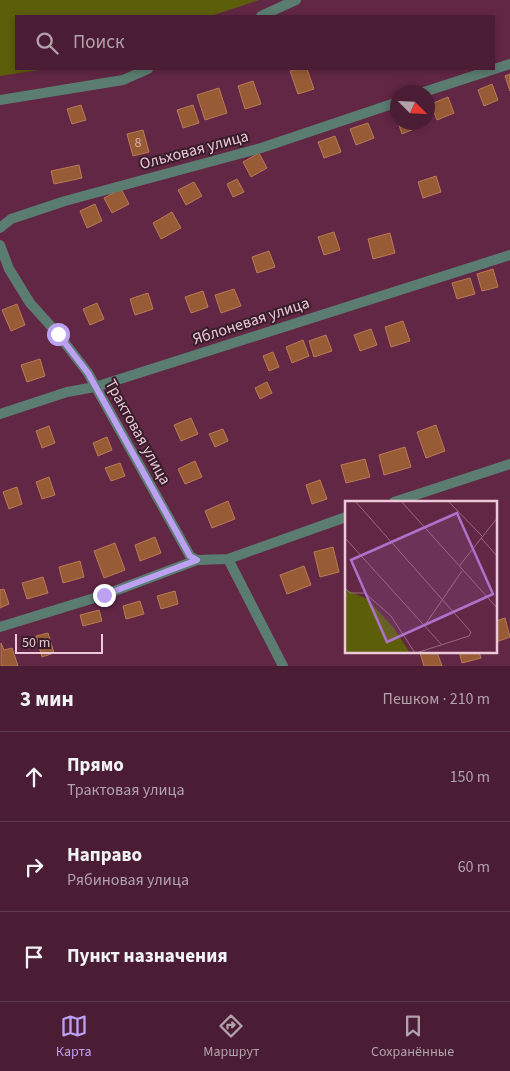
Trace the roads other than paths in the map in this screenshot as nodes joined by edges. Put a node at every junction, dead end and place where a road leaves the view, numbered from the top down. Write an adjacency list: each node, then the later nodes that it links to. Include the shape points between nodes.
1 (296, 0): 2 (street)
2 (263, 15)
3 (510, 64): 4 (street)
4 (495, 69)
5 (146, 70): 8 (street, via 122,80)
6 (492, 70): 7 (street)
7 (435, 88)
8 (0, 100)
9 (390, 105): 10 (street, Ольховая улица, via 261,148 11,219)
10 (0, 228)
11 (0, 245): 13 (street, Трактовая улица, via 9,269 30,303 88,373)
12 (510, 255): 13 (street, Яблоневая улица)
13 (95, 387): 14 (street, Яблоневая улица, via 68,392); 19 (street, Трактовая улица, via 190,556)
14 (0, 414)
15 (510, 464): 16 (street)
16 (397, 501)
17 (345, 517): 18 (street)
18 (228, 558): 19 (street); 21 (street)
19 (197, 560): 20 (street, via 104,595)
20 (0, 627)
21 (283, 666)

